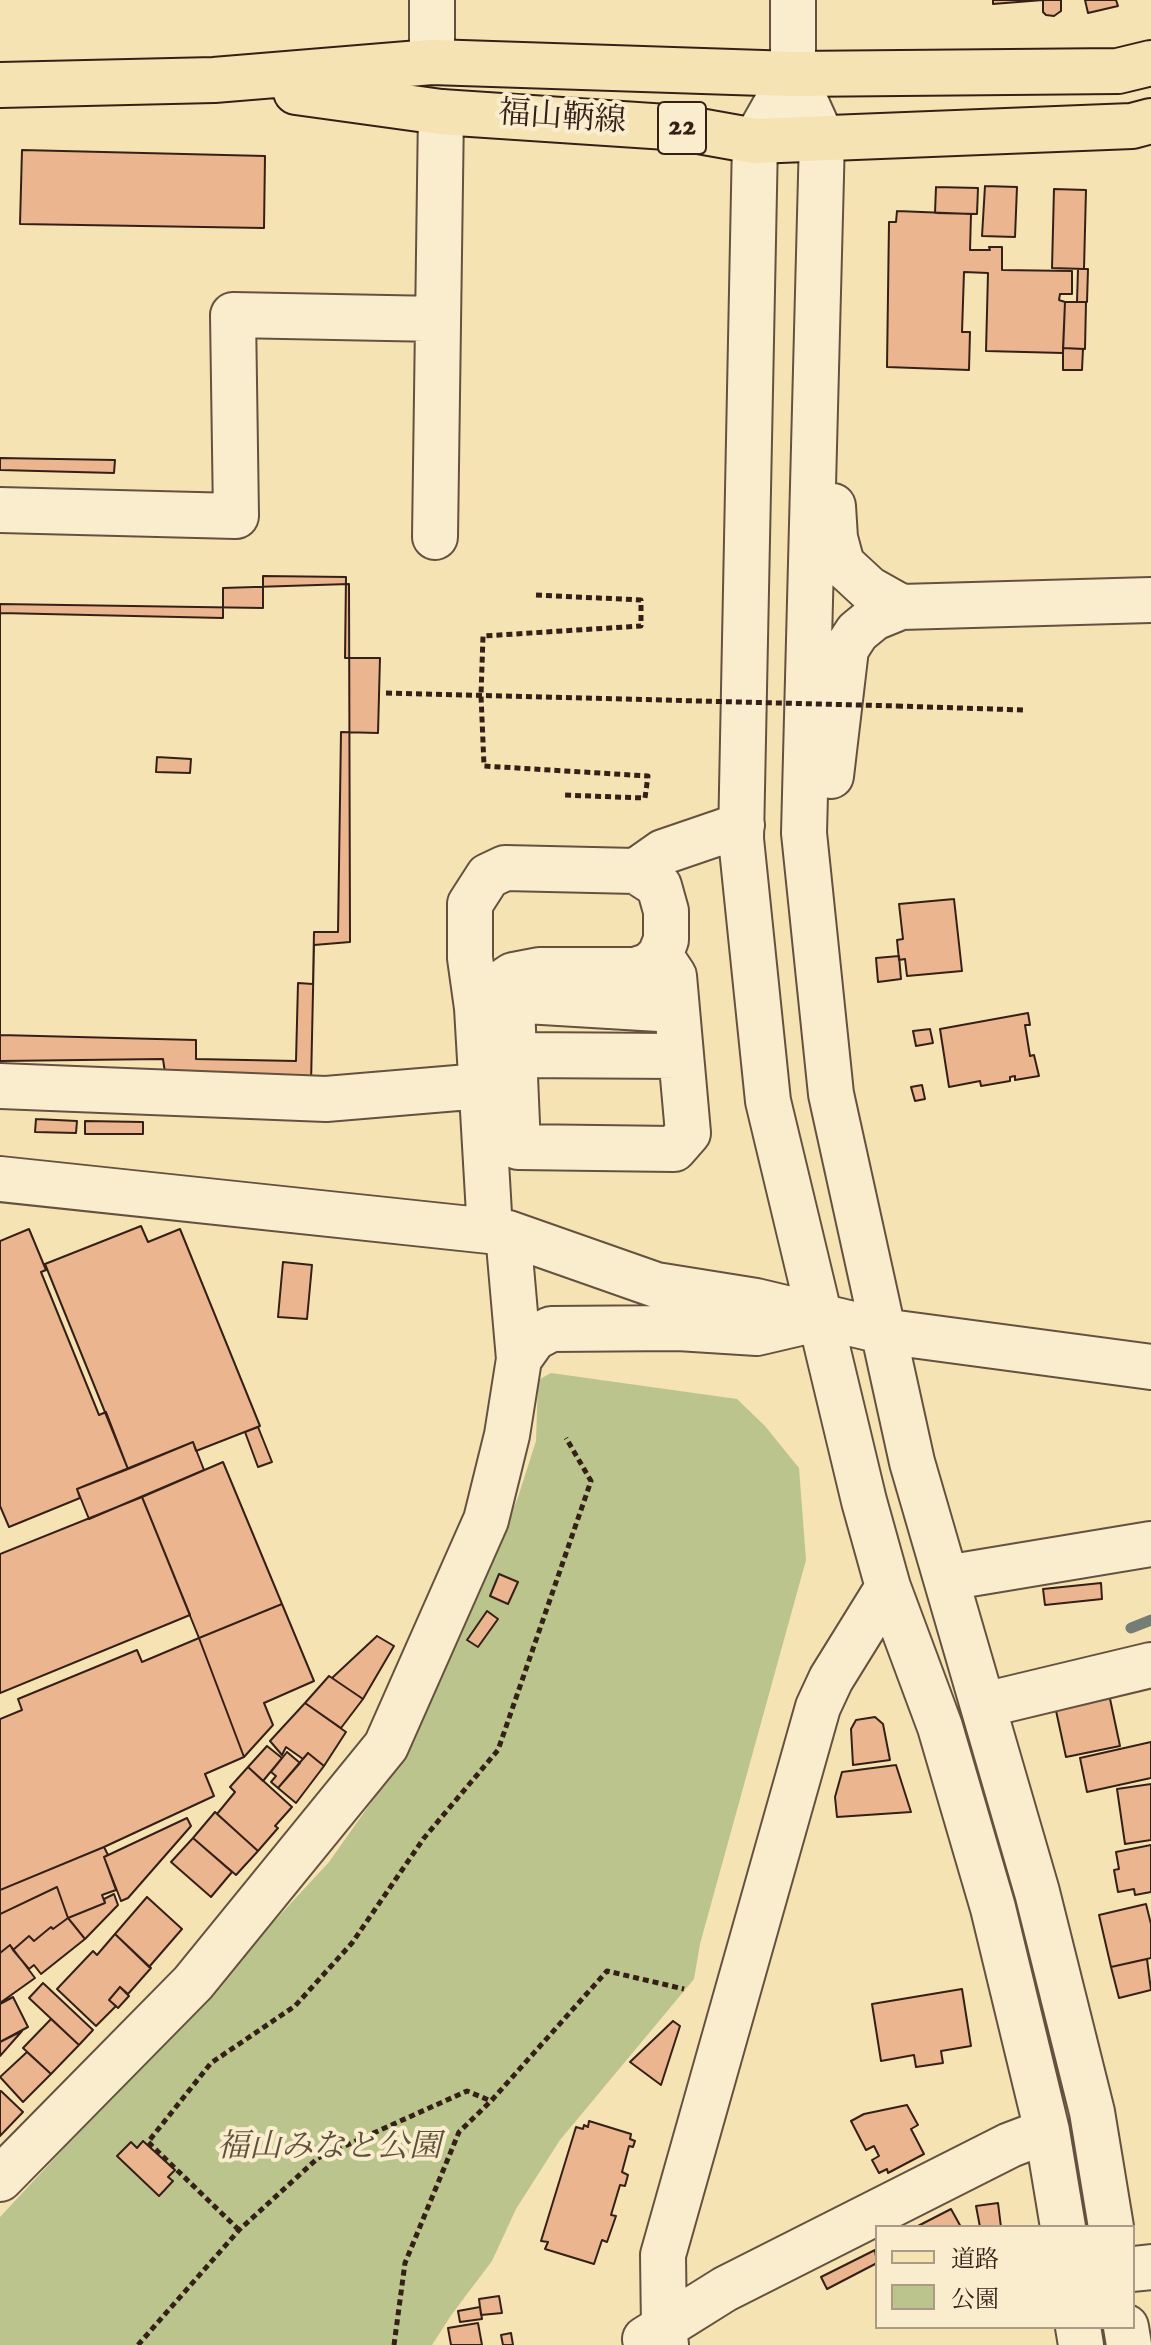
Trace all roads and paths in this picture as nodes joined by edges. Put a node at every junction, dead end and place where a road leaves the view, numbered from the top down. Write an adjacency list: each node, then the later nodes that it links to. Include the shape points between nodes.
1 (432, 0): 3 (street)
2 (793, 0): 5 (street)
3 (432, 62): 5 (main road, 福山鞆線 / 22); 6 (main road, 福山鞆線 / 22)
4 (1151, 63): 5 (main road, 福山鞆線 / 22, via 1118,71)
5 (793, 74): 10 (street); 11 (street)
6 (214, 80): 7 (main road, 福山鞆線 / 22); 8 (main road, 福山鞆線 / 22)
7 (0, 85)
8 (441, 112): 11 (main road, 福山鞆線 / 22, via 682,128); 12 (street)
9 (1151, 121): 10 (main road, 福山鞆線 / 22, via 1132,126)
10 (822, 138): 11 (main road, 福山鞆線 / 22); 13 (street)
11 (755, 141): 23 (street)
12 (438, 319): 14 (street, via 233,315 236,516); 15 (street)
13 (816, 352): 18 (street, via 827,402 835,538 842,564 869,589); 25 (street, via 804,833)
14 (0, 510)
15 (435, 537)
16 (536, 595): 20 (path, via 641,600 641,626 483,636)
17 (1151, 600): 18 (street)
18 (901, 607): 25 (street, via 874,618 846,649 824,829)
19 (386, 693): 20 (path, bridge)
20 (481, 695): 21 (path, bridge); 22 (path, via 484,766 648,776 645,798)
21 (1024, 710)
22 (562, 795)
23 (742, 825): 24 (street, via 663,852); 35 (street, via 768,1101)
24 (636, 871): 26 (street, via 659,886 666,911); 27 (street, via 505,868 488,876 470,904)
25 (809, 880): 36 (street, via 831,1094)
26 (660, 955): 27 (street, via 635,970 513,975); 28 (street, via 674,976)
27 (477, 1008): 32 (street)
28 (676, 1010): 29 (street, via 526,1001 512,1006); 30 (street)
29 (514, 1055): 30 (street); 30 (street, via 518,1147 674,1149 688,1133)
30 (680, 1056)
31 (0, 1086): 32 (street, via 326,1099)
32 (481, 1086): 34 (street)
33 (0, 1179): 34 (street)
34 (499, 1232): 35 (street, via 656,1285); 37 (street)
35 (821, 1318): 36 (street); 37 (street, via 757,1333 551,1329 534,1338); 42 (street)
36 (882, 1331): 38 (street); 41 (street)
37 (519, 1359): 48 (street, via 486,1520 386,1746 193,1983)
38 (1151, 1367)
39 (566, 1438): 51 (path, via 591,1481 498,1750 424,1838 352,1943 295,2006 211,2063 148,2142)
40 (1151, 1544): 41 (street)
41 (946, 1578): 44 (street)
42 (888, 1587): 47 (street, via 940,1727 985,1878); 52 (street, via 818,1707 663,2255)
43 (1151, 1665): 44 (street)
44 (984, 1705): 50 (street, via 1088,2098)
45 (684, 1989): 46 (path, via 607,1971)
46 (491, 2101): 51 (path, via 467,2091 318,2158); 54 (path, via 459,2132 405,2263)
47 (1047, 2131): 49 (street); 52 (street, via 725,2289)
48 (0, 2179)
49 (1063, 2225)
50 (1111, 2225)
51 (239, 2230): 53 (path)
52 (655, 2340)
53 (138, 2345)
54 (394, 2345)

